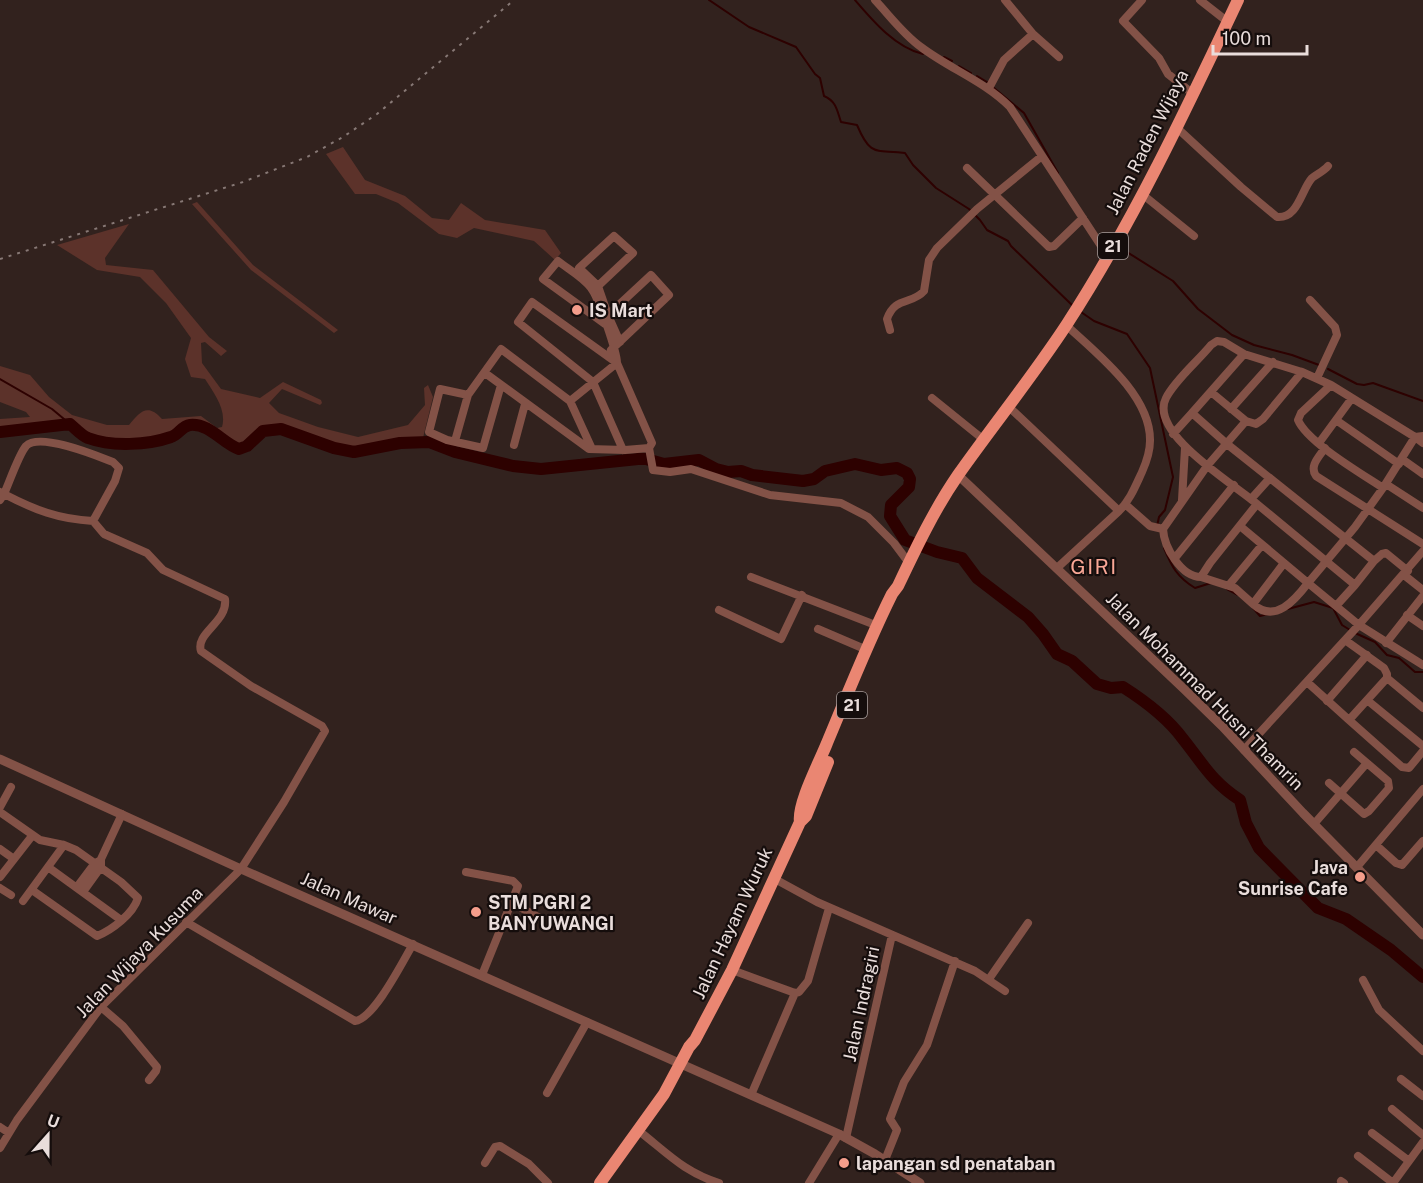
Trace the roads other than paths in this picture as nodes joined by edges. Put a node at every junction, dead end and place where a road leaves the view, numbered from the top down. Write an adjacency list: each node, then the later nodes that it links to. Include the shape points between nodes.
1 (875, 0): 9 (street, via 921,48)
2 (1005, 0): 7 (street)
3 (1142, 0): 10 (street, via 1122,21 1159,58 1168,74)
4 (1200, 0): 6 (street)
5 (1239, 0): 6 (highway, Jalan Raden Wijaya / 21)
6 (1228, 22): 10 (highway, Jalan Raden Wijaya / 21)
7 (1033, 34): 8 (street); 9 (street, via 1004,60)
8 (1059, 57)
9 (988, 88): 12 (street, via 1010,107)
10 (1192, 93): 11 (highway, Jalan Raden Wijaya / 21)
11 (1176, 127): 13 (street, via 1279,218 1293,210 1308,184); 16 (highway, Jalan Raden Wijaya / 21)
12 (1042, 156): 15 (street); 17 (street)
13 (1328, 166)
14 (967, 168): 15 (street)
15 (995, 194): 17 (street, via 1049,247); 25 (street, via 948,236 930,258 923,293 892,309 887,319)
16 (1142, 194): 18 (street); 19 (highway, Jalan Raden Wijaya / 21)
17 (1083, 218): 19 (street)
18 (1194, 236)
19 (1107, 255): 24 (highway, Jalan Raden Wijaya / 21)
20 (595, 288): 20 (street, via 633,254 614,236 579,268); 22 (street); 23 (street); 23 (street, via 558,261 543,279)
21 (1310, 300): 33 (street, via 1335,327 1337,335)
22 (608, 315): 26 (street); 26 (street, via 651,275 669,295)
23 (605, 324): 26 (street)
24 (1066, 325): 43 (highway, Jalan Raden Wijaya / 21); 70 (street, via 1130,389 1149,429 1150,447 1144,466)
25 (890, 330)
26 (617, 345): 28 (street); 30 (street)
27 (1244, 354): 29 (street); 37 (street); 48 (street, via 1216,341 1172,388 1164,407)
28 (605, 356): 30 (street); 34 (street, via 532,302 518,322)
29 (1273, 362): 31 (street); 44 (street)
30 (617, 363): 34 (street); 59 (street, via 652,443)
31 (1302, 372): 33 (street); 47 (street, via 1260,422)
32 (485, 373): 35 (street); 38 (street); 41 (street, via 501,349)
33 (1317, 378): 36 (street)
34 (593, 382): 41 (street); 58 (street)
35 (501, 385): 42 (street); 51 (street, via 483,448)
36 (1331, 385): 40 (street); 55 (street, via 1298,420)
37 (1211, 392): 44 (street); 45 (street)
38 (468, 395): 51 (street); 51 (street, via 440,389 429,431)
39 (932, 398): 50 (street)
40 (1353, 398): 46 (street); 49 (street, via 1386,421)
41 (570, 401): 57 (street)
42 (525, 404): 54 (street); 57 (street)
43 (1009, 407): 50 (highway, Jalan Raden Wijaya / 21); 73 (street)
44 (1231, 409): 47 (street)
45 (1192, 412): 48 (street); 53 (street)
46 (1336, 420): 55 (street); 60 (street)
47 (1246, 421): 53 (street)
48 (1173, 434): 56 (street)
49 (1419, 437): 52 (street); 60 (street)
50 (984, 440): 63 (highway, Jalan Raden Wijaya / 21)
51 (455, 441)
52 (1423, 443)
53 (1227, 444): 61 (street); 64 (street)
54 (514, 445)
55 (1322, 446): 66 (street); 72 (street, via 1314,474)
56 (1185, 448): 61 (street); 68 (street)
57 (592, 449): 58 (street)
58 (623, 450): 59 (street)
59 (650, 451): 82 (street, via 653,470 691,469 770,495 841,503 868,517)
60 (1401, 462): 62 (street); 66 (street)
61 (1208, 466): 65 (street); 68 (street)
62 (1423, 474)
63 (958, 475): 82 (highway, Jalan Hayam Wuruk / 21); 86 (street, Jalan Mohammad Husni Thamrin)
64 (1270, 478): 69 (street); 77 (street)
65 (1234, 485): 69 (street); 81 (street)
66 (1385, 486): 71 (street); 72 (street)
67 (1, 496): 74 (street, via 52,516); 74 (street, via 26,446 64,444 118,466 115,481)
68 (1182, 501): 76 (street)
69 (1254, 501): 75 (street); 83 (street)
70 (1125, 504): 73 (street); 76 (street)
71 (1423, 508)
72 (1369, 509): 77 (street); 79 (street)
73 (1119, 511): 86 (street)
74 (93, 521): 139 (street, Jalan Wijaya Kusuma, via 104,534 147,553 163,570 225,599 220,618 203,638 201,651 325,731)
75 (1240, 526): 78 (street); 89 (street)
76 (1158, 528): 81 (street)
77 (1346, 538): 83 (street); 84 (street)
78 (1262, 544): 85 (street); 91 (street)
79 (1423, 544)
80 (1423, 551): 87 (street)
81 (1175, 558): 89 (street, via 1188,573)
82 (910, 560): 93 (highway, Jalan Hayam Wuruk / 21)
83 (1327, 561): 90 (street); 92 (street)
84 (1374, 561): 87 (street, via 1385,553); 92 (street)
85 (1284, 563): 90 (street); 97 (street)
86 (1058, 568): 117 (street, Jalan Mohammad Husni Thamrin)
87 (1406, 573): 94 (street); 102 (street)
88 (750, 577): 95 (street)
89 (1201, 577): 91 (street)
90 (1308, 583): 97 (street, via 1279,610 1266,612); 98 (street)
91 (1229, 585): 97 (street)
92 (1355, 585): 98 (street)
93 (898, 586): 101 (highway, Jalan Hayam Wuruk / 21); 128 (highway, Jalan Hayam Wuruk / 21, via 898,596 806,816)
94 (1423, 590)
95 (802, 595): 99 (street, via 781,639); 101 (street)
96 (1423, 596): 100 (street)
97 (1253, 604)
98 (1336, 606): 102 (street)
99 (719, 610)
100 (1407, 615): 103 (street); 106 (street)
101 (878, 626): 107 (highway, Jalan Hayam Wuruk / 21)
102 (1358, 626): 105 (street); 106 (street)
103 (1423, 626)
104 (818, 630): 107 (street)
105 (1346, 639): 108 (street); 111 (street)
106 (1386, 642): 109 (street)
107 (867, 650): 128 (highway, Jalan Hayam Wuruk / 21, via 809,787)
108 (1367, 656): 110 (street, via 1384,669); 113 (street)
109 (1423, 666)
110 (1387, 678): 112 (street); 114 (street)
111 (1307, 682): 113 (street); 117 (street)
112 (1367, 700): 115 (street); 116 (street)
113 (1327, 701): 115 (street)
114 (1423, 708)
115 (1349, 720): 118 (street, via 1403,768 1411,766)
116 (1423, 746)
117 (1244, 750): 129 (street, Jalan Mohammad Husni Thamrin)
118 (1423, 751)
119 (1354, 752): 121 (street)
120 (0, 759): 127 (street, Jalan Mawar)
121 (1366, 763): 125 (street); 125 (street, via 1389,782 1382,796 1364,814)
122 (1329, 783): 125 (street)
123 (11, 787): 126 (street)
124 (1423, 789): 133 (street)
125 (1340, 794): 129 (street)
126 (0, 809): 130 (street)
127 (123, 813): 136 (street); 139 (street, Jalan Mawar)
128 (800, 822): 142 (highway, Jalan Hayam Wuruk / 21)
129 (1314, 824): 138 (street, Jalan Mohammad Husni Thamrin)
130 (32, 836): 132 (street); 135 (street)
131 (1423, 841): 133 (street, via 1402,865)
132 (64, 845): 136 (street); 137 (street)
133 (1376, 845): 138 (street)
134 (0, 849): 135 (street)
135 (14, 859): 141 (street)
136 (99, 863): 145 (street); 151 (street, via 138,898)
137 (48, 867): 144 (street); 145 (street)
138 (1357, 867): 155 (street, Jalan Mohammad Husni Thamrin)
139 (241, 869): 152 (street, Jalan Wijaya Kusuma); 156 (street, Jalan Mawar)
140 (466, 872): 148 (street, via 516,883)
141 (0, 877)
142 (773, 878): 149 (street, Jalan Indragiri); 158 (highway, Jalan Hayam Wuruk / 21)
143 (0, 888): 146 (street)
144 (32, 890): 147 (street); 151 (street, via 97,936)
145 (80, 890): 151 (street)
146 (10, 895)
147 (24, 901)
148 (512, 903): 150 (street); 159 (street)
149 (829, 908): 154 (street, Jalan Indragiri); 162 (street)
150 (540, 918)
151 (121, 920)
152 (186, 922): 156 (street, via 356,1021 374,1007); 164 (street, Jalan Wijaya Kusuma)
153 (1028, 923): 160 (street)
154 (892, 935): 157 (street); 179 (street, Jalan Indragiri)
155 (1423, 935)
156 (413, 944): 159 (street, Jalan Mawar)
157 (955, 961): 160 (street); 183 (street, via 927,1045 904,1082 890,1119 897,1129)
158 (732, 970): 162 (street); 167 (highway, Jalan Hayam Wuruk / 21)
159 (482, 975): 165 (street, Jalan Mawar)
160 (989, 979): 163 (street)
161 (1363, 980): 166 (street, via 1379,1010)
162 (800, 991): 171 (street)
163 (1005, 991)
164 (101, 1007): 169 (street, via 157,1067); 175 (street, Jalan Wijaya Kusuma)
165 (587, 1022): 167 (street, Jalan Mawar); 170 (street)
166 (1423, 1051)
167 (683, 1065): 171 (street, Jalan Mawar); 176 (highway, 21); 176 (highway, 21, via 668,1103)
168 (1401, 1079): 172 (street)
169 (149, 1080)
170 (548, 1093)
171 (751, 1095): 179 (street, Jalan Mawar)
172 (1423, 1096)
173 (1392, 1109): 178 (street)
174 (0, 1127): 175 (street)
175 (9, 1133): 181 (street, Jalan Wijaya Kusuma)
176 (642, 1133): 187 (highway, 21); 188 (highway, 21); 189 (street, via 684,1168)
177 (1372, 1133): 184 (street)
178 (1423, 1135)
179 (843, 1136): 183 (street, Jalan Mawar); 190 (street, Jalan Indragiri)
180 (1423, 1142): 184 (street)
181 (0, 1148)
182 (1358, 1156): 192 (street)
183 (885, 1160): 191 (street, Jalan Mawar)
184 (1409, 1161): 192 (street)
185 (485, 1163): 186 (street, via 495,1147 504,1147)
186 (548, 1183)
187 (600, 1183)
188 (610, 1183)
189 (719, 1183)
190 (810, 1183)
191 (921, 1183)
192 (1393, 1183)

